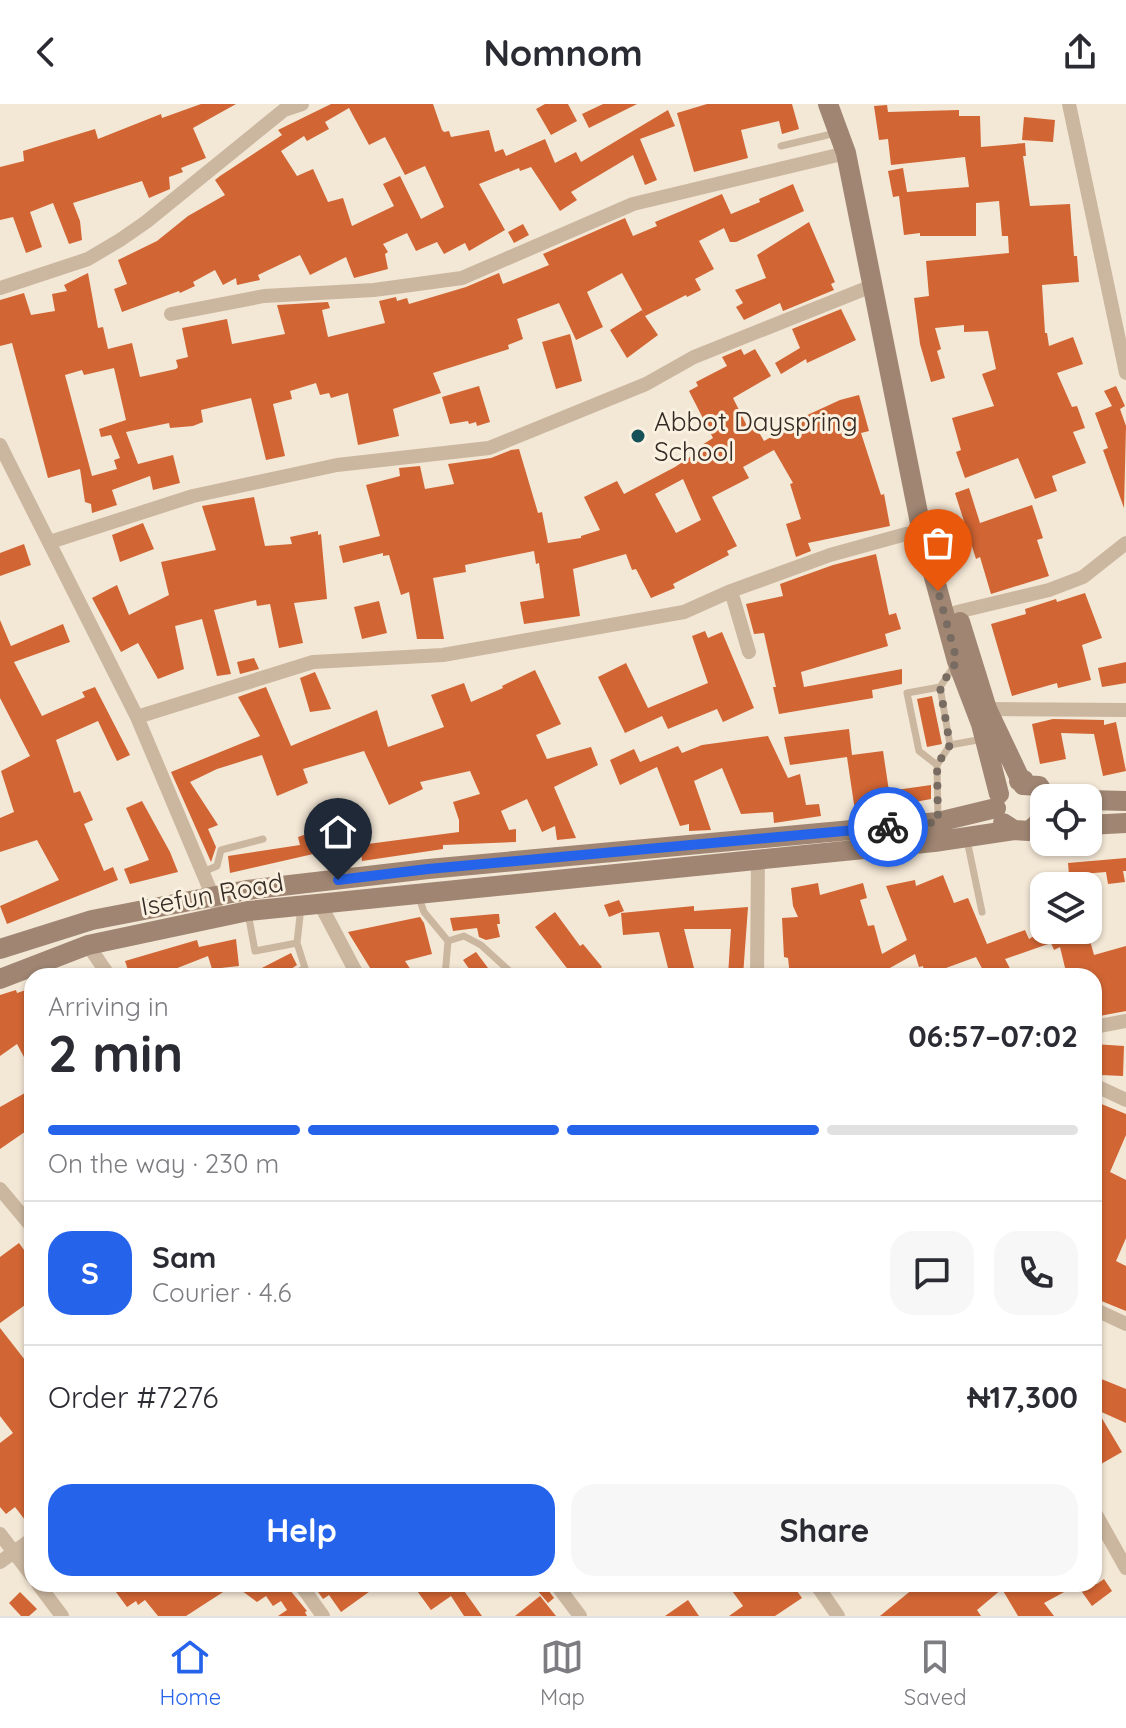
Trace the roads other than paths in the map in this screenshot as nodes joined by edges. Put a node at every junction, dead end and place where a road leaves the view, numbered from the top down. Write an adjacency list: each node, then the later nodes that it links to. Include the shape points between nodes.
1 (302, 104): 9 (street, via 284,110 146,222 88,259)
2 (828, 104): 5 (street)
3 (842, 104): 17 (street, via 860,161 933,523)
4 (1069, 104): 11 (street)
5 (838, 132): 6 (lane); 7 (street)
6 (781, 146)
7 (846, 153): 8 (street); 10 (street, via 633,204 462,278 264,296)
8 (872, 286): 13 (street); 14 (street, via 489,448 337,465 208,492)
9 (0, 288)
10 (171, 314)
11 (1126, 373)
12 (0, 445): 14 (street)
13 (922, 533): 16 (street, via 830,555); 19 (street)
14 (50, 542): 23 (street)
15 (1126, 543): 17 (street, via 1083,577)
16 (731, 591): 18 (street); 23 (street, via 684,612 443,655 313,662)
17 (957, 612): 21 (street)
18 (749, 652)
19 (957, 661): 20 (lane); 24 (street)
20 (940, 687): 25 (lane); 26 (lane, via 907,693 919,751)
21 (987, 709): 22 (street); 27 (street)
22 (1126, 710)
23 (137, 717): 40 (street)
24 (985, 738): 25 (lane); 30 (street)
25 (950, 745): 26 (lane)
26 (937, 765): 32 (lane)
27 (1023, 785): 28 (street); 30 (street, Isefun Road, via 1024,780 1009,783)
28 (1030, 785)
29 (1102, 800): 31 (street)
30 (998, 801): 32 (street, Isefun Road); 35 (street, via 1001,821)
31 (1126, 801)
32 (938, 822): 43 (street, Isefun Road, via 428,869)
33 (1126, 823): 34 (street)
34 (1102, 824)
35 (1014, 830): 36 (street, Isefun Road); 37 (street, Isefun Road)
36 (1030, 830)
37 (967, 837): 39 (street, Isefun Road); 45 (lane)
38 (263, 839): 40 (lane, via 221,850 217,866)
39 (758, 858): 41 (street, Isefun Road); 56 (street)
40 (203, 872): 43 (street)
41 (417, 892): 42 (street, Isefun Road); 46 (lane, via 424,912)
42 (310, 904): 44 (street, Isefun Road); 47 (lane); 53 (street)
43 (216, 906): 44 (street, Isefun Road); 48 (street, Isefun Road); 49 (street, Isefun Road, via 92,920)
44 (248, 911): 47 (lane, via 255,951)
45 (982, 912)
46 (448, 941): 54 (lane); 55 (lane, via 464,936)
47 (297, 943): 52 (lane)
48 (88, 945): 50 (street, Isefun Road); 51 (street)
49 (0, 948)
50 (28, 968)
51 (104, 968)
52 (305, 968)
53 (353, 968)
54 (446, 968)
55 (506, 968)
56 (757, 968)
57 (24, 970): 58 (street, Isefun Road)
58 (0, 979)
59 (1126, 1021): 60 (street)
60 (1102, 1026)
61 (1102, 1089): 62 (street)
62 (1126, 1100)
63 (0, 1189): 64 (street)
64 (24, 1218)
65 (1102, 1313): 66 (street)
66 (1126, 1324)
67 (1102, 1525): 73 (street)
68 (0, 1534): 70 (street)
69 (24, 1545): 70 (street)
70 (14, 1552): 71 (street); 72 (street)
71 (0, 1562)
72 (24, 1565)
73 (1126, 1568)
74 (44, 1592): 78 (street)
75 (306, 1592): 79 (street)
76 (562, 1592): 80 (street)
77 (822, 1592): 81 (street)
78 (62, 1616)
79 (323, 1616)
80 (580, 1616)
81 (838, 1616)

